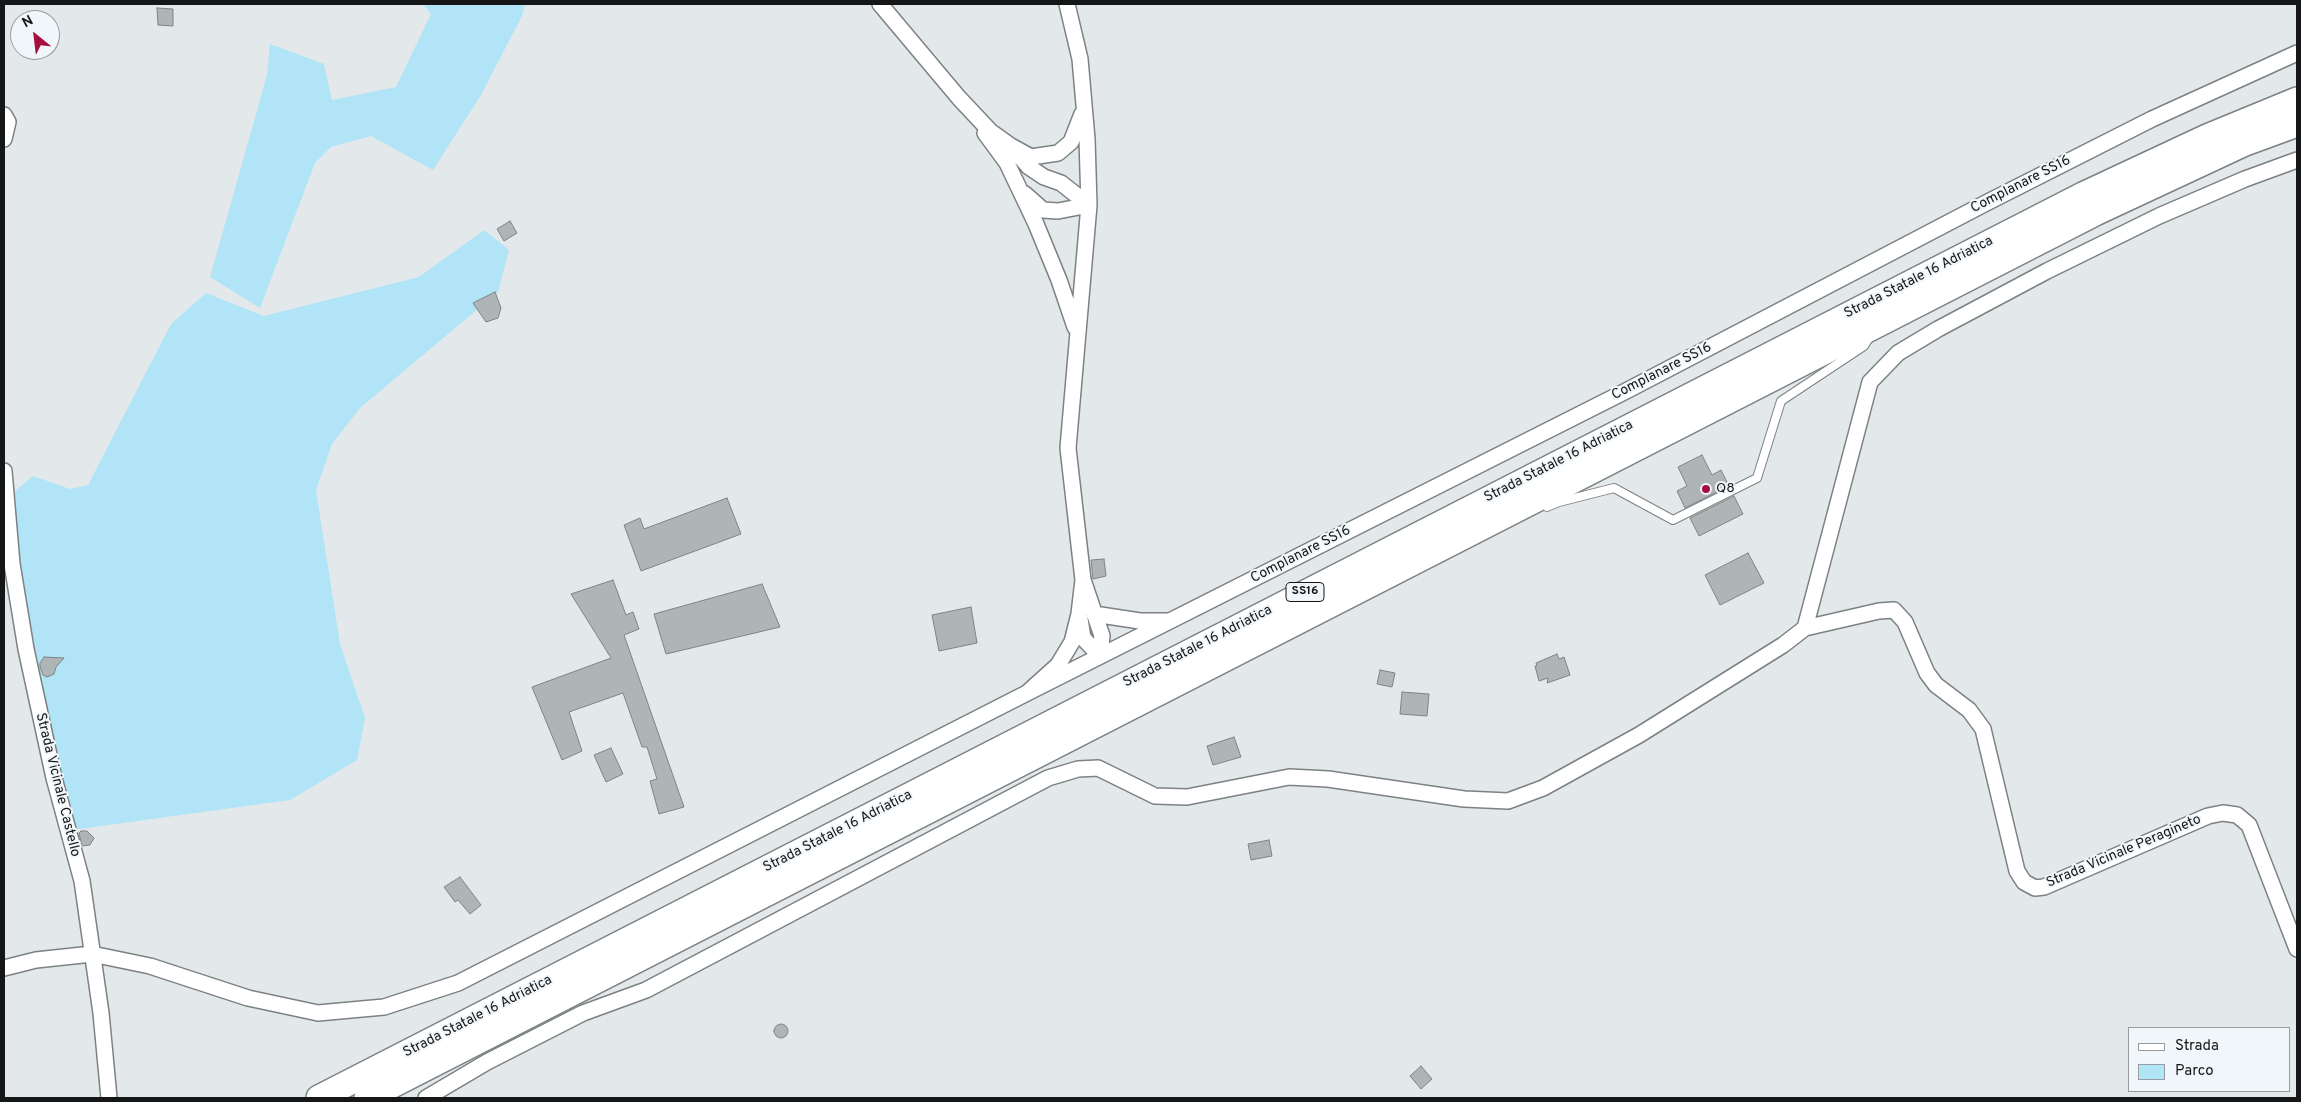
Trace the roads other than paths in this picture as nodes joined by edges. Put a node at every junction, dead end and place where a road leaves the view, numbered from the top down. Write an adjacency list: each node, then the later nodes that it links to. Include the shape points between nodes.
1 (880, 4): 4 (street)
2 (1067, 4): 6 (street, via 1080,59)
3 (2297, 53): 21 (street, Complanare SS16, via 2152,119 1626,391)
4 (959, 98): 10 (street, via 990,131); 12 (street, via 1007,163)
5 (2297, 100): 29 (highway, Strada Statale 16 Adriatica / SS16, via 2207,137 2085,194)
6 (1084, 103): 10 (street, via 1071,142 1058,153 1031,156); 13 (street)
7 (4, 116): 9 (street, via 8,122)
8 (2297, 124): 14 (highway, Strada Statale 16 Adriatica / SS16, via 2246,143 2095,213)
9 (4, 139)
10 (1011, 146): 13 (street, via 1029,166 1072,190)
11 (2297, 160): 22 (street, via 2150,220 1938,329 1898,353 1870,382)
12 (1015, 180): 13 (street, via 1028,198 1043,210); 15 (street, via 1059,280)
13 (1089, 204): 15 (street)
14 (1879, 323): 17 (lane, via 1864,346 1781,401 1757,478 1673,520 1614,488); 19 (highway, Strada Statale 16 Adriatica / SS16)
15 (1077, 333): 20 (street, via 1068,448)
16 (4, 471): 26 (street, Strada Vicinale Castello, via 12,564 26,649 52,770 82,881)
17 (1541, 510)
18 (1480, 539): 19 (lane)
19 (1440, 547): 30 (highway, Strada Statale 16 Adriatica / SS16)
20 (1087, 614): 21 (street); 23 (street, via 1083,638); 24 (street, via 1058,665)
21 (1169, 621): 23 (street, Complanare SS16)
22 (1805, 628): 25 (street, Strada Vicinale Peragineto, via 1894,610 1905,622 1927,674 1969,710 1983,729 2017,871 2024,882 2035,888 2044,887 2208,816 2223,812 2237,814 2249,825); 31 (street, via 1639,735 1543,788 1508,801 1464,799 1289,776 1187,797 1155,796 1098,768 1078,769 1048,778 646,990 583,1013)
23 (1100, 656): 24 (street, Complanare SS16)
24 (1028, 693): 26 (street, Complanare SS16, via 458,983 384,1007 318,1013 261,1001 150,966)
25 (2297, 949)
26 (92, 954): 27 (street, Complanare SS16, via 36,960); 28 (street, Strada Vicinale Castello)
27 (4, 968)
28 (109, 1098)
29 (319, 1098)
30 (367, 1098)
31 (426, 1098)

